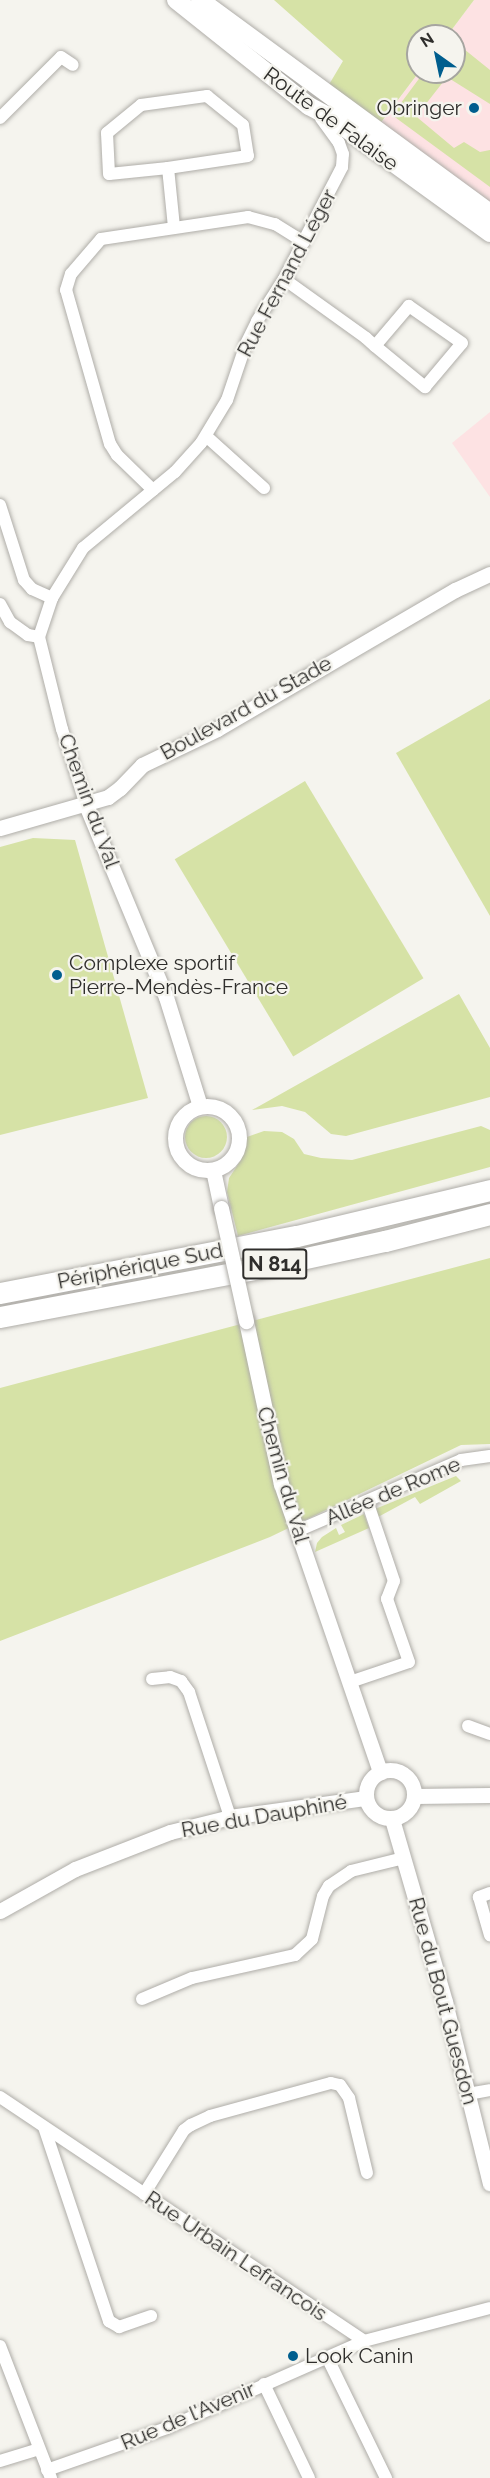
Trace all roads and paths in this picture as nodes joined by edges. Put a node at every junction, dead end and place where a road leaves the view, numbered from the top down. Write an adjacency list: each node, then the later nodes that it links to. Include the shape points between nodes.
1 (176, 0): 4 (main road, Route de Falaise)
2 (200, 0): 7 (main road, Route de Falaise)
3 (73, 65): 5 (street, via 61,57)
4 (309, 106): 9 (main road, Route de Falaise, via 330,117); 10 (street, Rue Fernand Léger, via 331,129 343,159 339,175)
5 (0, 117)
6 (168, 168): 6 (street, via 248,156 243,125 207,96 141,105 106,133 109,174); 8 (street)
7 (490, 213)
8 (174, 227): 10 (street, via 248,217 276,224); 15 (street, via 101,239 71,274 66,290 110,444)
9 (490, 233)
10 (304, 242): 11 (street, Rue Fernand Léger)
11 (284, 279): 12 (street); 13 (street, Rue Fernand Léger, via 257,321 227,400)
12 (375, 346): 12 (street, via 425,387 462,343 409,306)
13 (206, 435): 14 (street); 15 (street, Rue Fernand Léger, via 175,472)
14 (264, 488)
15 (153, 490): 18 (street, Rue Fernand Léger, via 83,549)
16 (0, 505): 18 (street, via 24,580 32,589)
17 (490, 574): 21 (street, Boulevard du Stade, via 455,590 217,729 142,765 114,793)
18 (52, 598): 20 (street)
19 (0, 604): 20 (street, via 10,622 28,635)
20 (39, 637): 21 (street, Chemin du Val)
21 (86, 805): 22 (street, Boulevard du Stade); 23 (street, Chemin du Val, via 166,997)
22 (0, 828)
23 (200, 1106): 24 (street, via 177,1124 174,1141 177,1153 191,1167); 24 (street, via 227,1113 237,1126 236,1153 225,1165)
24 (213, 1170): 33 (street, Chemin du Val, bridge, via 281,1484)
25 (490, 1190): 27 (highway, Périphérique Sud / N 814, via 297,1236)
26 (490, 1214): 28 (highway, Périphérique Sud / N 814, via 327,1253)
27 (0, 1293)
28 (58, 1306): 29 (highway, Périphérique Sud / N 814); 30 (highway, N 814)
29 (0, 1317)
30 (0, 1328)
31 (490, 1456): 32 (street, Allée de Rome, via 462,1460)
32 (367, 1501): 33 (street, Allée de Rome); 35 (street, via 394,1581 387,1599 409,1662)
33 (297, 1531): 35 (street, Chemin du Val)
34 (152, 1679): 42 (street, via 170,1677 181,1681 189,1692)
35 (350, 1682): 38 (street, Chemin du Val)
36 (468, 1726): 37 (street)
37 (490, 1734)
38 (380, 1772): 40 (street, via 403,1773 414,1786); 41 (street, via 369,1782)
39 (490, 1795): 40 (street)
40 (415, 1796): 43 (street, via 405,1814)
41 (366, 1798): 42 (street, Rue du Dauphiné); 43 (street, via 374,1813)
42 (230, 1817): 46 (street, Rue du Dauphiné, via 170,1832 107,1855)
43 (392, 1819): 44 (street, Rue du Bout Guesdon)
44 (404, 1858): 48 (street, via 360,1869 335,1881 323,1896 312,1939 295,1955 192,1978); 50 (street, Rue du Bout Guesdon)
45 (490, 1893): 47 (street, via 479,1897)
46 (0, 1911)
47 (490, 1935)
48 (142, 1999)
49 (490, 2090): 50 (street)
50 (468, 2094): 54 (street, Rue du Bout Guesdon)
51 (0, 2097): 52 (street, Rue Urbain Lefrancois)
52 (44, 2127): 55 (street, Rue Urbain Lefrancois); 57 (street, via 109,2321 119,2327)
53 (367, 2173): 55 (street, via 349,2098 340,2085 331,2083 190,2124)
54 (490, 2184)
55 (144, 2194): 58 (street, Rue Urbain Lefrancois)
56 (490, 2308): 58 (street)
57 (151, 2316)
58 (364, 2341): 60 (street, Rue de l'Avenir)
59 (0, 2346): 62 (street)
60 (327, 2357): 61 (street, Rue de l'Avenir); 66 (street)
61 (264, 2384): 64 (street, Rue de l'Avenir, via 167,2428); 65 (street)
62 (39, 2449): 63 (street); 64 (street)
63 (0, 2461)
64 (49, 2474)
65 (309, 2478)
66 (386, 2478)

